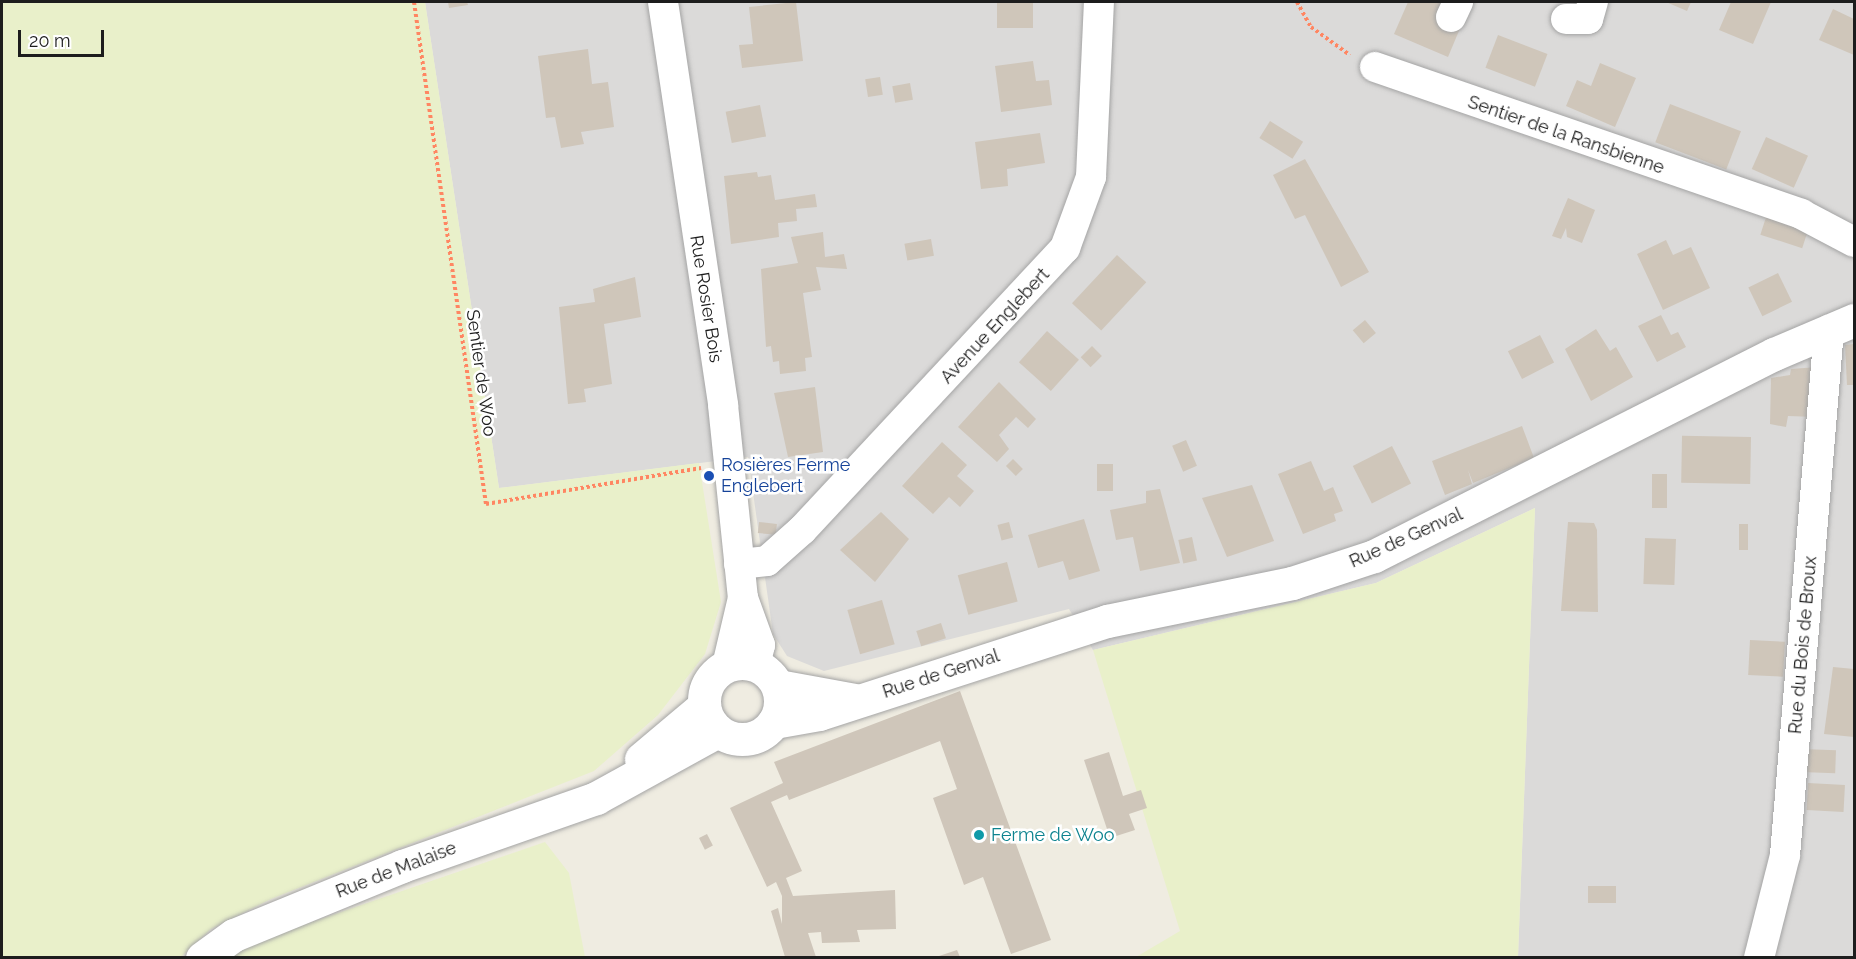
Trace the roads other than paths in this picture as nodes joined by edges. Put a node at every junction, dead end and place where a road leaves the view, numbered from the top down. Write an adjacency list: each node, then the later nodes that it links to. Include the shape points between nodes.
1 (663, 2): 6 (street, Rue Rosier Bois, via 729,464)
2 (1099, 2): 6 (street, Avenue Englebert, via 1091,177 1065,248 802,530 766,561)
3 (1375, 67): 4 (street, Sentier de la Ransbienne, via 1801,214)
4 (1854, 242)
5 (1842, 325): 8 (street, Rue de Genval, via 1374,556 1260,590 1107,621); 12 (street, Rue du Bois de Broux, via 1785,855)
6 (739, 564): 7 (street, Rue Rosier Bois, via 743,598 760,645)
7 (753, 672): 8 (street, Rue de Genval); 9 (street, via 709,681); 10 (street)
8 (860, 700): 10 (street, Rue de Genval)
9 (711, 718): 10 (street, Rue de Genval, via 741,739 765,732); 11 (street, Rue de Malaise, via 596,798 370,879 234,935)
10 (774, 722)
11 (202, 957)
12 (1759, 957)

